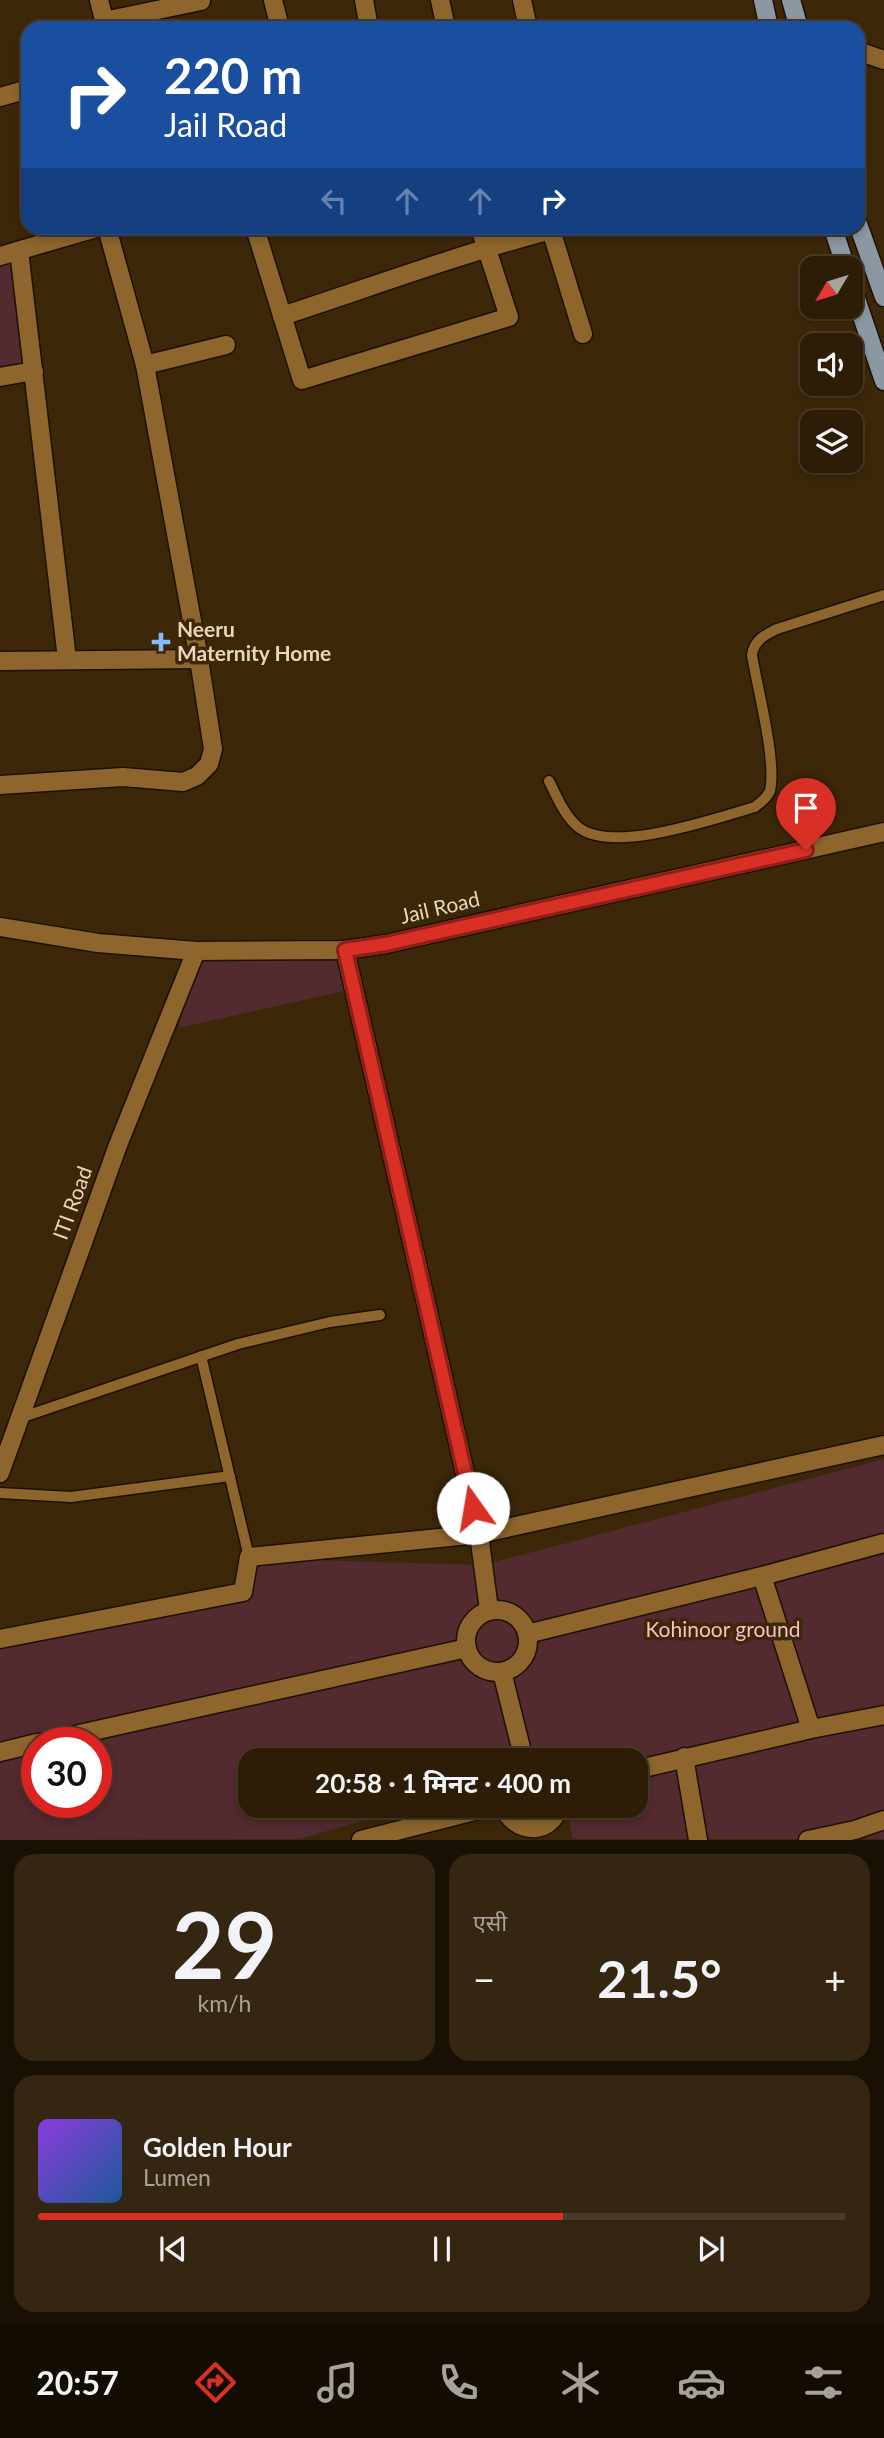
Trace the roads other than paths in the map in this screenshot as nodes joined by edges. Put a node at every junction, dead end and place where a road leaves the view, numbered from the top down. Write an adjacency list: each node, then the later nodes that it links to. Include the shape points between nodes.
1 (99, 0): 9 (street)
2 (273, 0): 11 (street)
3 (364, 0): 12 (street)
4 (440, 0): 13 (street)
5 (522, 0): 14 (street)
6 (763, 0): 15 (main road)
7 (791, 0): 16 (main road)
8 (201, 1): 10 (street)
9 (104, 21)
10 (118, 21)
11 (278, 21)
12 (368, 21)
13 (444, 21)
14 (526, 21)
15 (768, 21)
16 (797, 21)
17 (865, 53): 18 (street)
18 (884, 60)
19 (21, 91): 20 (street)
20 (0, 97)
21 (73, 235): 30 (street)
22 (109, 235): 38 (street)
23 (257, 235): 34 (street)
24 (482, 235): 29 (street)
25 (531, 235): 29 (street)
26 (556, 235): 36 (street)
27 (835, 235): 32 (main road)
28 (862, 235): 33 (main road)
29 (486, 247): 34 (street); 34 (street, via 509,317 302,380)
30 (19, 251): 31 (street); 39 (street)
31 (0, 256)
32 (842, 256)
33 (884, 297)
34 (282, 316)
35 (863, 319): 41 (main road)
36 (583, 334)
37 (226, 345): 38 (street)
38 (145, 365): 44 (street)
39 (34, 371): 40 (street); 43 (street)
40 (0, 377)
41 (884, 381)
42 (884, 595): 46 (lane, via 777,629 753,646 770,761 770,789 755,807 668,832 610,837 579,828)
43 (67, 659): 44 (street); 45 (street)
44 (199, 659): 47 (street, via 213,749 209,764 197,775 183,782 123,777)
45 (0, 661)
46 (549, 781)
47 (0, 785)
48 (884, 832): 50 (street, Jail Road)
49 (2, 928): 51 (street, Jail Road, via 98,943)
50 (345, 950): 51 (street, Jail Road); 59 (street)
51 (196, 951): 54 (street, ITI Road, via 118,1145)
52 (380, 1315): 53 (lane, via 317,1325)
53 (201, 1356): 54 (lane); 57 (lane)
54 (20, 1418): 56 (street, ITI Road)
55 (884, 1445): 59 (street)
56 (0, 1473)
57 (230, 1476): 58 (lane, via 71,1497); 61 (lane)
58 (0, 1493)
59 (479, 1534): 61 (street); 63 (street)
60 (884, 1543): 62 (street)
61 (249, 1557): 65 (street, via 243,1592)
62 (762, 1576): 64 (street); 70 (street)
63 (489, 1610): 64 (street, via 513,1614); 66 (street, via 470,1624)
64 (527, 1634): 67 (street, via 523,1658)
65 (0, 1639)
66 (467, 1648): 67 (street, via 480,1667); 69 (street)
67 (502, 1672): 72 (street)
68 (884, 1715): 70 (street)
69 (110, 1727)
70 (811, 1729): 74 (street)
71 (21, 1747): 73 (street)
72 (521, 1748)
73 (0, 1752)
74 (684, 1757): 75 (street); 82 (street)
75 (648, 1767)
76 (446, 1818): 81 (street)
77 (508, 1818): 80 (street)
78 (554, 1818): 80 (street)
79 (884, 1821): 83 (street)
80 (541, 1833)
81 (361, 1839)
82 (698, 1839)
83 (808, 1839)

